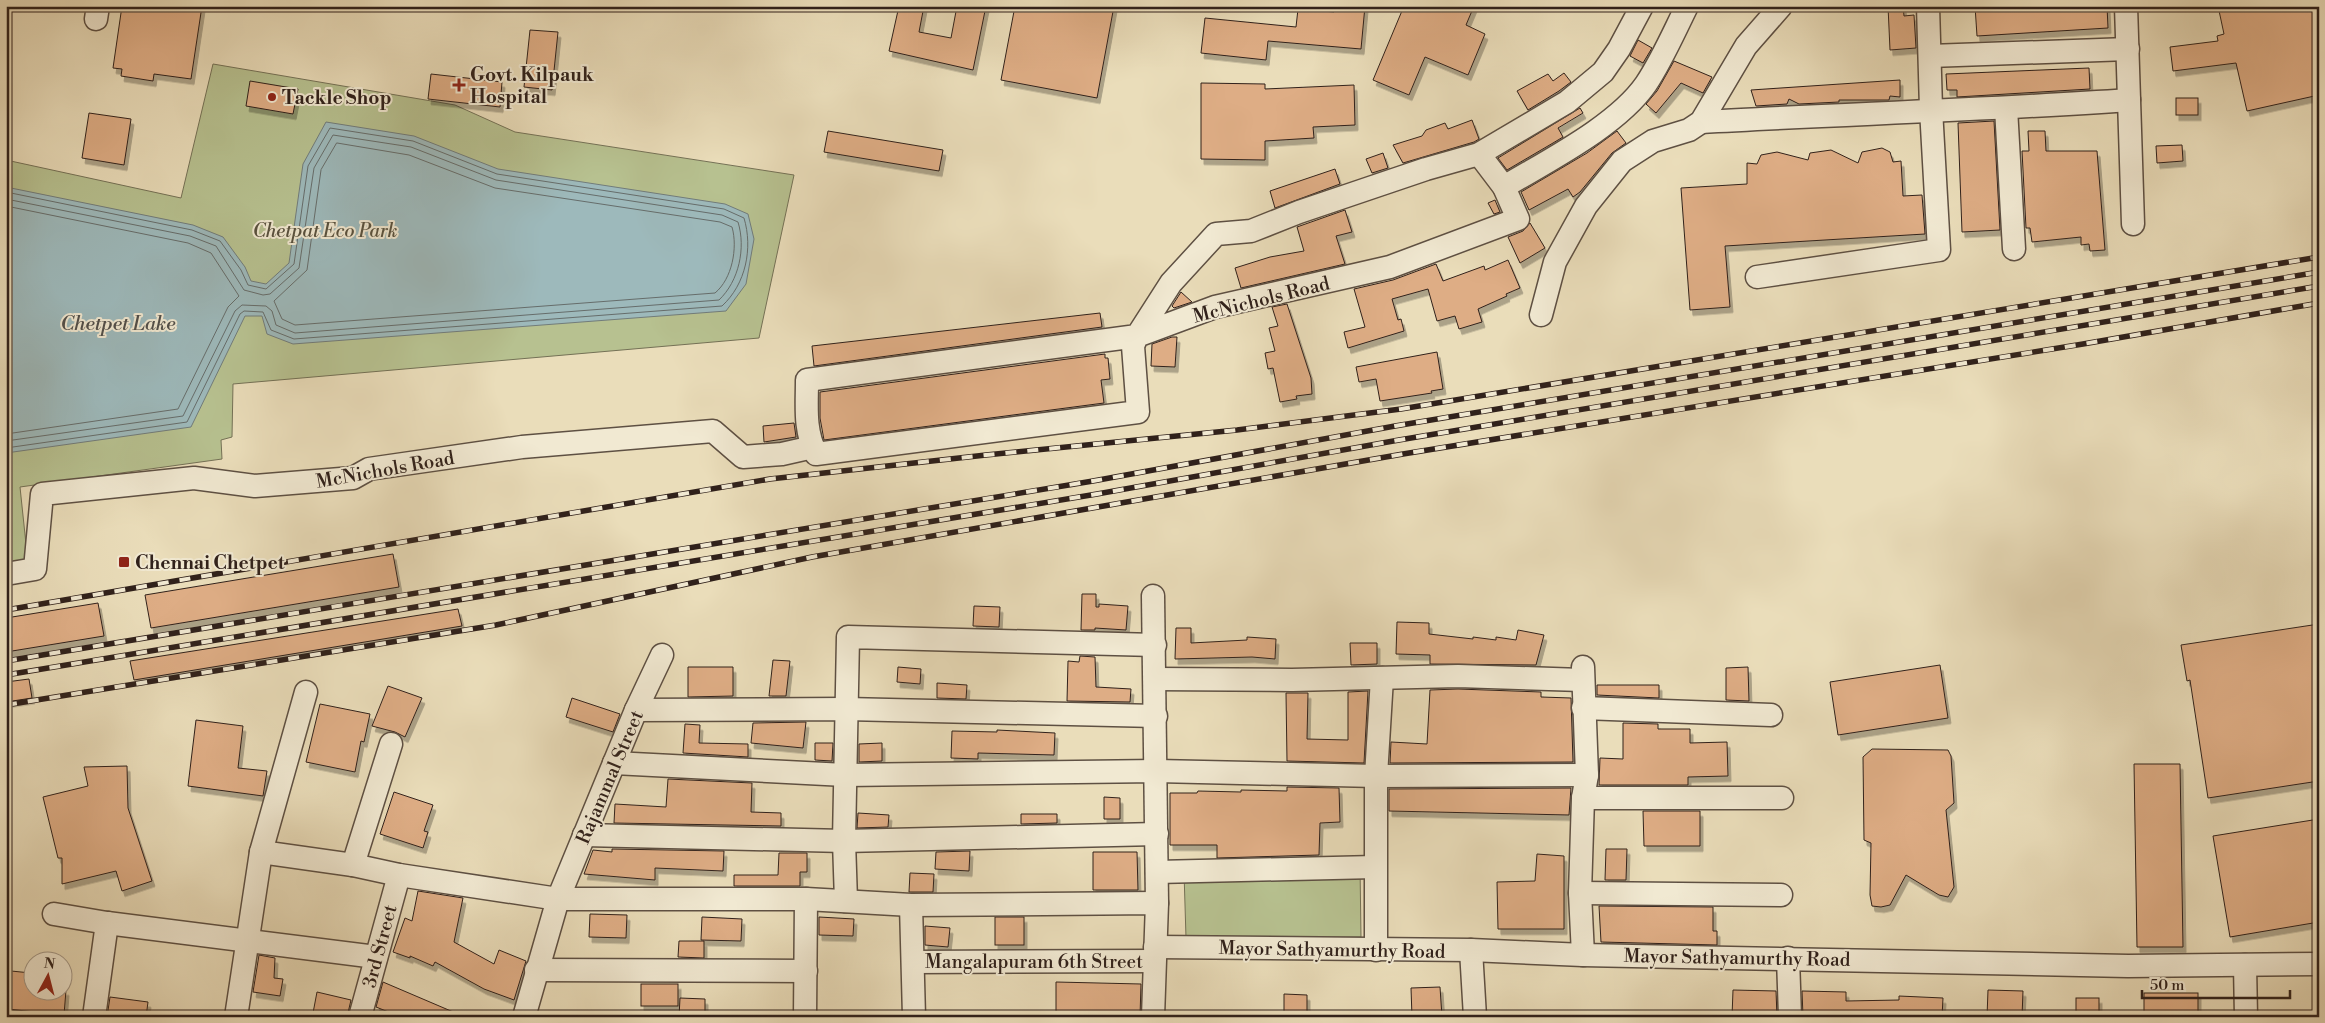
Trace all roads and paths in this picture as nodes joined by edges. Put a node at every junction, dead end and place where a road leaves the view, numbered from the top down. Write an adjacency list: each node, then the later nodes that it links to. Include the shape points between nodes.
1 (1642, 6): 12 (street, via 1603,72 1568,102)
2 (1687, 6): 13 (street, via 1645,85 1622,108 1584,139)
3 (1781, 6): 11 (street, via 1746,46)
4 (1928, 6): 7 (street)
5 (2126, 6): 6 (street)
6 (2128, 49): 7 (street); 8 (street)
7 (1930, 56): 10 (street)
8 (2129, 100): 9 (street); 14 (street)
9 (2006, 108): 10 (street); 15 (street)
10 (1931, 109): 11 (street); 16 (street, via 1939,250)
11 (1701, 122): 17 (street, via 1689,130 1653,141 1622,161 1586,206 1555,262)
12 (1479, 154): 13 (street, McNichols Road); 18 (street, via 1426,169 1251,231 1216,234 1171,283)
13 (1504, 187): 18 (street, McNichols Road, via 1518,219 1390,267 1215,307)
14 (2133, 224)
15 (2014, 249)
16 (1757, 277)
17 (1541, 315)
18 (1137, 336): 19 (street, via 807,380); 19 (street, via 1134,346 1138,412 816,454)
19 (810, 439): 20 (street, McNichols Road, via 782,454 743,457 714,431 522,447 369,468 353,478 255,486 194,478 42,494 35,569)
20 (6, 574)
21 (1153, 596): 22 (street)
22 (1155, 645): 25 (street); 28 (street, via 848,637)
23 (662, 655): 29 (street, Rajammal Street)
24 (1382, 678): 25 (street); 27 (street, via 1582,673); 37 (street)
25 (1155, 679): 31 (street)
26 (306, 692): 43 (street)
27 (1583, 708): 30 (street); 36 (street)
28 (846, 709): 29 (street); 31 (street); 35 (street)
29 (636, 710): 33 (street, Rajammal Street)
30 (1772, 715)
31 (1156, 716): 34 (street)
32 (391, 744): 44 (street)
33 (614, 763): 35 (street); 40 (street, Rajammal Street)
34 (1157, 771): 35 (street); 37 (street); 41 (street)
35 (845, 774): 42 (street)
36 (1587, 775): 37 (street); 38 (street)
37 (1376, 776): 45 (street)
38 (1583, 798): 39 (street); 48 (street)
39 (1782, 798)
40 (584, 834): 42 (street); 50 (street, Rajammal Street)
41 (1157, 834): 42 (street); 46 (street)
42 (844, 841): 52 (street)
43 (260, 852): 44 (street); 57 (street)
44 (353, 865): 47 (street)
45 (1375, 867): 46 (street); 58 (street)
46 (1157, 872): 53 (street)
47 (399, 876): 50 (street); 62 (street, 3rd Street)
48 (1580, 893): 49 (street); 61 (street)
49 (1781, 895)
50 (558, 899): 51 (street); 67 (street, Rajammal Street)
51 (806, 899): 52 (street); 68 (street)
52 (846, 901): 54 (street)
53 (1157, 903): 54 (street); 60 (street)
54 (911, 905): 64 (street)
55 (54, 914): 56 (street)
56 (108, 923): 57 (street); 69 (street)
57 (248, 940): 62 (street); 70 (street)
58 (1376, 950): 59 (street, Mayor Sathyamurthy Road); 60 (street, Mayor Sathyamurthy Road)
59 (1471, 950): 61 (street, Mayor Sathyamurthy Road); 76 (street)
60 (1155, 954): 64 (street, Mangalapuram 6th Street); 75 (street)
61 (1584, 955): 63 (street, Mayor Sathyamurthy Road)
62 (376, 957): 71 (street, 3rd Street)
63 (1788, 958): 65 (street, Mayor Sathyamurthy Road, via 2128,966); 77 (street)
64 (914, 962): 74 (street)
65 (2245, 964): 66 (street, Mayor Sathyamurthy Road); 78 (street)
66 (2319, 964)
67 (536, 970): 68 (street); 72 (street, Rajammal Street)
68 (806, 971): 73 (street)
69 (94, 1017)
70 (236, 1017)
71 (360, 1017)
72 (524, 1017)
73 (805, 1017)
74 (914, 1017)
75 (1153, 1017)
76 (1474, 1017)
77 (1790, 1017)
78 (2246, 1017)

